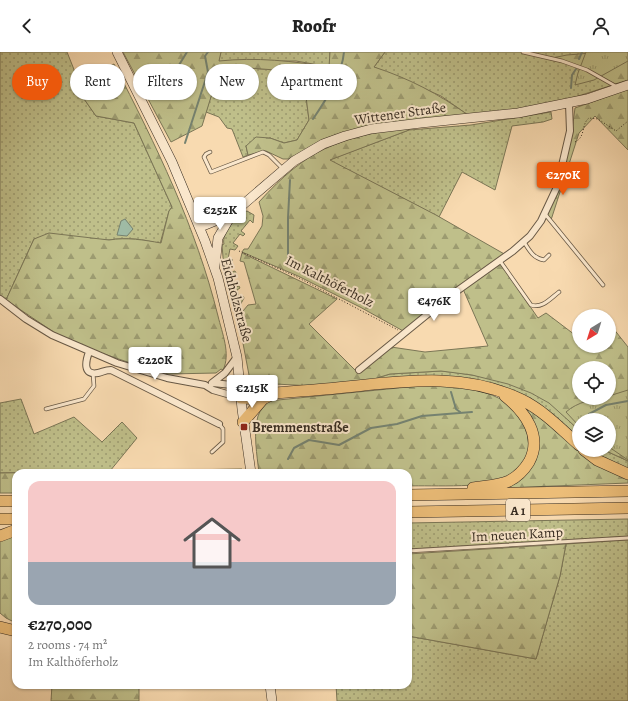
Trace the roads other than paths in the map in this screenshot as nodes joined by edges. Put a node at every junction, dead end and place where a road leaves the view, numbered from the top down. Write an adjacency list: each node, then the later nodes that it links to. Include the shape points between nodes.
1 (117, 52): 10 (main road, Eichholzstraße, via 160,135)
2 (523, 52): 4 (lane, via 587,70)
3 (628, 84): 4 (main road, Wittener Straße)
4 (618, 88): 5 (main road, Wittener Straße)
5 (569, 104): 7 (main road, Wittener Straße, via 495,116 370,129 323,144); 9 (street, via 568,142 557,187)
6 (210, 152): 7 (lane, via 204,157 211,172 263,152 269,154)
7 (284, 170): 8 (main road, Wittener Straße)
8 (232, 214): 10 (main road, Wittener Straße); 14 (main road, via 218,238)
9 (544, 214): 11 (street); 15 (lane)
10 (200, 227): 14 (main road, Eichholzstraße)
11 (524, 242): 12 (lane, via 539,259 544,260); 13 (street)
12 (548, 255)
13 (500, 260): 16 (lane, via 531,304 536,307); 20 (street, via 462,286)
14 (215, 269): 19 (main road, Eichholzstraße)
15 (603, 285)
16 (559, 292)
17 (0, 299): 18 (street, via 52,335)
18 (89, 352): 21 (street, via 86,366); 23 (street, via 146,373)
19 (237, 357): 22 (street, via 225,373); 24 (main road, Eichholzstraße)
20 (359, 370)
21 (93, 373): 29 (lane, via 94,386 84,399); 31 (street, via 111,370)
22 (212, 383): 23 (street); 24 (street)
23 (205, 385): 27 (street)
24 (241, 386): 25 (highway, via 265,389); 27 (main road, Eichholzstraße)
25 (274, 393): 26 (highway, via 404,380 471,384); 28 (highway)
26 (502, 393): 32 (highway, via 537,408); 39 (highway, via 513,402 530,425 534,438 534,449 525,468 509,481)
27 (241, 398): 28 (highway); 30 (main road, Eichholzstraße)
28 (263, 399): 30 (highway)
29 (46, 409)
30 (243, 422): 35 (main road, Eichholzstraße)
31 (219, 424): 33 (lane, via 223,442)
32 (572, 439)
33 (212, 452)
34 (593, 457): 36 (highway)
35 (251, 469)
36 (628, 474)
37 (628, 491): 39 (highway, A 1)
38 (412, 495): 39 (highway, A 1)
39 (438, 495)
40 (0, 501): 41 (highway)
41 (12, 501)
42 (628, 508): 43 (highway, A 1)
43 (412, 512)
44 (0, 519): 45 (highway)
45 (12, 519)
46 (12, 532): 47 (highway)
47 (0, 536)
48 (628, 538): 49 (lane, Im neuen Kamp)
49 (412, 551)
50 (0, 618): 52 (highway)
51 (0, 627): 53 (highway)
52 (12, 629)
53 (12, 630)
54 (270, 689): 55 (main road)
55 (272, 701)

